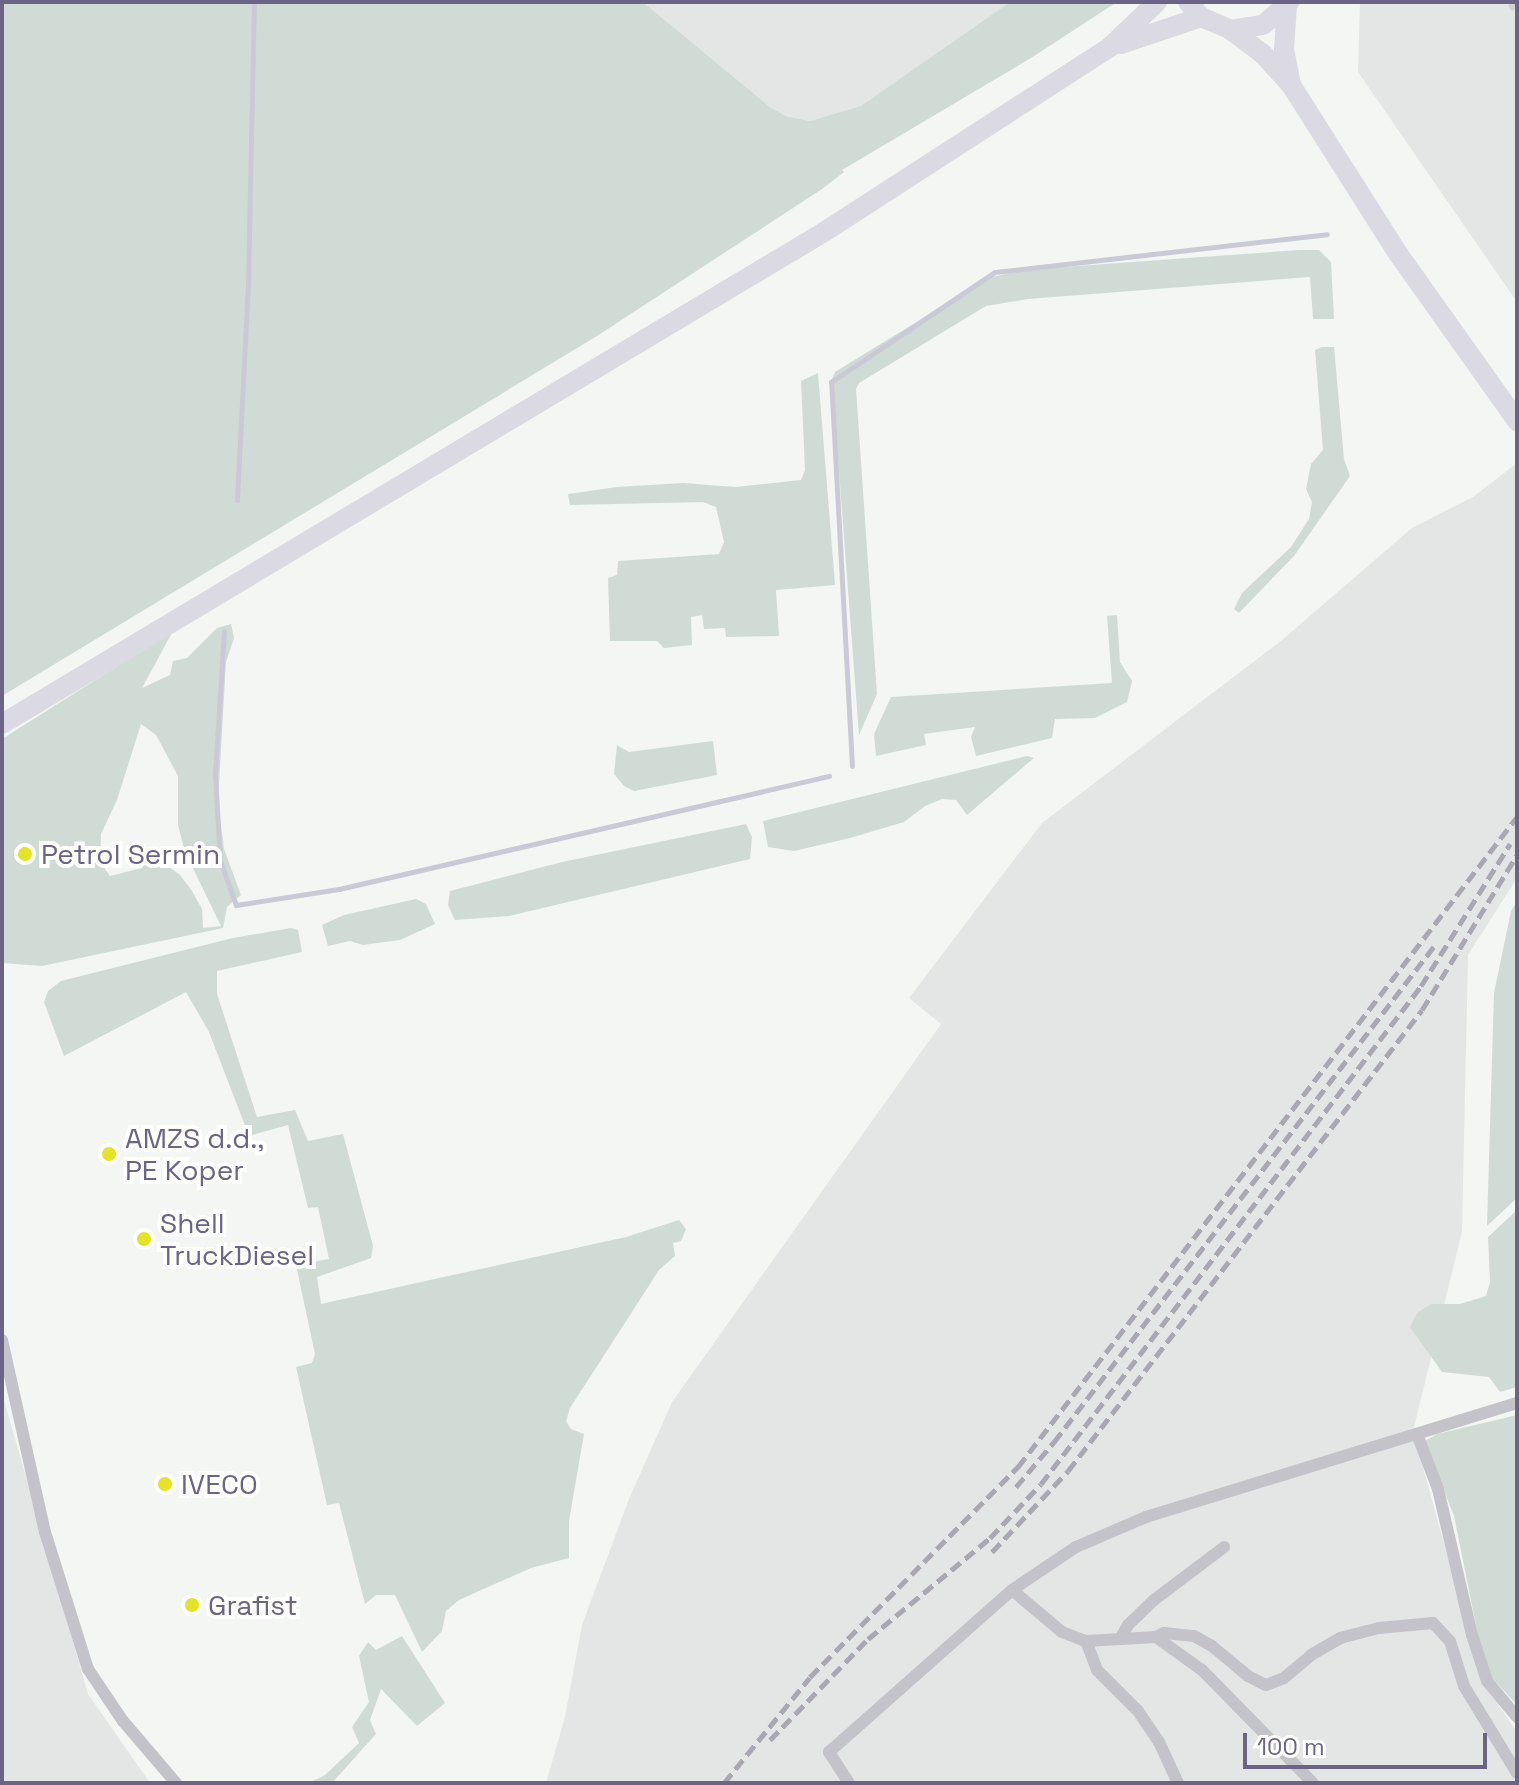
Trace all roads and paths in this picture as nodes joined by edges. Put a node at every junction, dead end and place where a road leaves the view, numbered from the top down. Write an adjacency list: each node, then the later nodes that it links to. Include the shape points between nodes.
1 (1157, 2): 5 (main road)
2 (1288, 4): 4 (main road, via 1263,25); 6 (main road, via 1284,49)
3 (1194, 10): 4 (main road); 5 (main road)
4 (1231, 30): 6 (main road)
5 (1110, 47): 8 (main road, via 824,232)
6 (1291, 85): 7 (main road, via 1399,255)
7 (1517, 421)
8 (2, 724)
9 (2, 1340): 19 (street, via 45,1532 88,1669)
10 (1517, 1403): 11 (street)
11 (1417, 1434): 13 (street, via 1146,1517 1076,1547); 17 (street, via 1438,1489 1487,1681)
12 (1224, 1547): 15 (street, via 1141,1613)
13 (1012, 1590): 16 (street, via 1062,1632); 20 (street, via 829,1752)
14 (1156, 1637): 15 (street); 18 (street, via 1194,1636 1266,1685 1340,1638 1433,1623 1450,1641 1464,1686); 22 (street, via 1202,1670)
15 (1120, 1639): 16 (street)
16 (1086, 1641): 21 (street, via 1097,1670 1138,1711)
17 (1517, 1717)
18 (1517, 1773)
19 (176, 1783)
20 (849, 1783)
21 (1178, 1783)
22 (1313, 1783)

